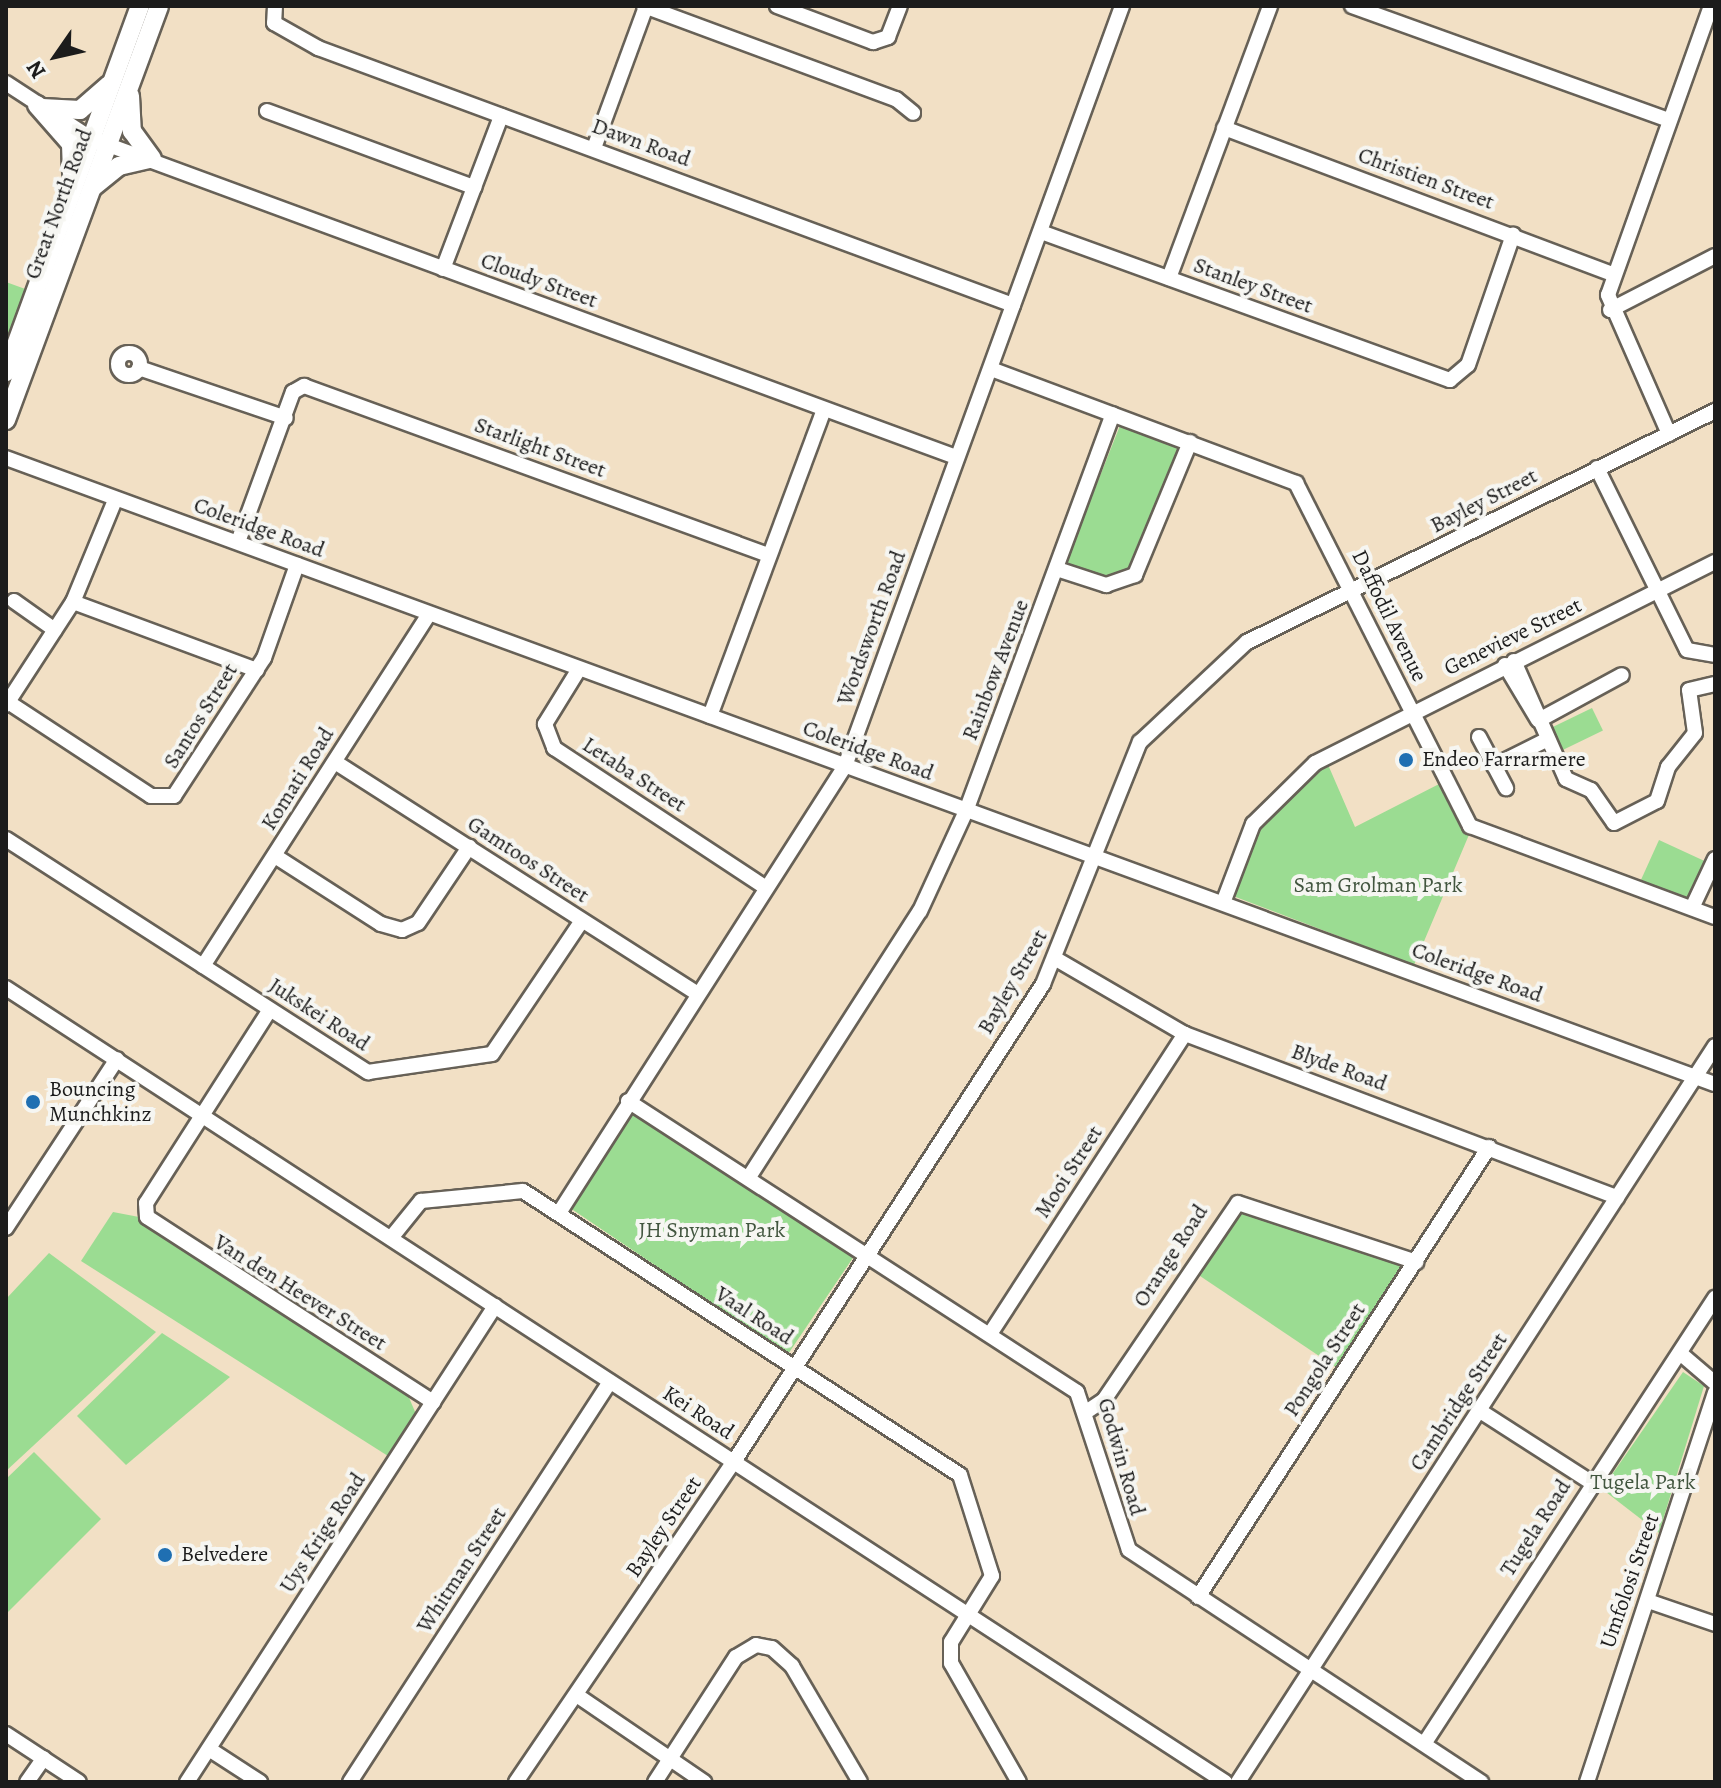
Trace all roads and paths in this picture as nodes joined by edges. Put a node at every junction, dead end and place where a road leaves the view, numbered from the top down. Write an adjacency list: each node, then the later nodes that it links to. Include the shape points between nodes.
1 (140, 6): 12 (main road, Great North Road)
2 (159, 6): 12 (main road, Great North Road)
3 (275, 6): 16 (street, Dawn Road, via 274,23 318,48)
4 (645, 6): 15 (street, via 896,99); 20 (street)
5 (777, 6): 6 (street, via 873,42 888,37)
6 (900, 6)
7 (1122, 6): 25 (street, Wordsworth Road)
8 (1270, 6): 18 (street)
9 (1352, 6): 17 (street)
10 (1711, 6): 17 (street)
11 (6, 83): 13 (street, Cloudy Street)
12 (122, 83): 13 (main road, via 80,110); 19 (main road, Great North Road); 21 (main road, via 132,131)
13 (39, 106): 19 (street, Cloudy Street); 24 (main road, via 71,144)
14 (267, 111): 22 (street)
15 (913, 113)
16 (501, 116): 20 (street, Dawn Road); 22 (street)
17 (1669, 120): 29 (street)
18 (1224, 128): 26 (street, Christien Street); 30 (street)
19 (99, 142): 21 (street, Cloudy Street); 23 (main road, Great North Road); 24 (main road, Great North Road)
20 (594, 148): 31 (street, Dawn Road)
21 (151, 159): 23 (main road, via 119,166); 28 (street, Cloudy Street)
22 (474, 187): 28 (street)
23 (91, 188): 40 (main road, Great North Road)
24 (71, 197): 35 (main road, Great North Road)
25 (1041, 232): 30 (street, Stanley Street); 31 (street, Wordsworth Road)
26 (1513, 235): 29 (street, Christien Street); 30 (street, Stanley Street, via 1468,365 1450,380)
27 (1715, 256): 32 (street)
28 (443, 269): 36 (street, Cloudy Street)
29 (1613, 274): 32 (street)
30 (1169, 278)
31 (1013, 305): 34 (street, Wordsworth Road)
32 (1610, 310): 41 (street)
33 (139, 368): 39 (street)
34 (991, 369): 38 (street, Daffodil Avenue); 43 (street, Wordsworth Road)
35 (6, 372)
36 (824, 409): 43 (street, Cloudy Street); 48 (street)
37 (1715, 411): 41 (street, Bayley Street)
38 (1113, 414): 42 (street, Daffodil Avenue); 51 (street, Rainbow Avenue)
39 (286, 418): 47 (street); 48 (street, Starlight Street, via 296,387)
40 (6, 420)
41 (1669, 434): 45 (street, Bayley Street)
42 (1190, 442): 51 (street, via 1135,575 1106,585); 53 (street, Daffodil Avenue, via 1296,483)
43 (956, 457): 71 (street, Wordsworth Road)
44 (6, 458): 46 (street, Coleridge Road)
45 (1597, 468): 52 (street); 53 (street, Bayley Street)
46 (115, 500): 47 (street, Coleridge Road); 55 (street)
47 (238, 542): 50 (street, Coleridge Road)
48 (768, 555): 66 (street)
49 (1715, 562): 52 (street, Genevieve Street)
50 (297, 565): 56 (street, Coleridge Road); 61 (street, Santos Street)
51 (1057, 569): 74 (street, Rainbow Avenue)
52 (1657, 590): 58 (street, via 1687,650); 59 (street, Genevieve Street)
53 (1353, 591): 65 (street, Daffodil Avenue); 78 (street, Bayley Street, via 1237,650 1140,742)
54 (14, 601): 57 (street)
55 (73, 602): 57 (street); 61 (street)
56 (429, 614): 60 (street, Coleridge Road); 70 (street, Komati Road)
57 (55, 630): 64 (street)
58 (1715, 655)
59 (1510, 663): 65 (street, Genevieve Street); 67 (street)
60 (579, 669): 66 (street, Coleridge Road); 80 (street, Letaba Street, via 545,724 554,748)
61 (257, 670): 64 (street, Santos Street, via 180,791 166,799)
62 (1622, 675): 67 (street)
63 (1715, 684): 69 (street, via 1689,690 1695,733 1668,767 1657,801 1620,822 1609,821 1591,790 1566,779)
64 (7, 704)
65 (1412, 712): 81 (street, Genevieve Street, via 1324,757 1263,811); 82 (street, Daffodil Avenue, via 1470,826)
66 (710, 716): 71 (street, Coleridge Road)
67 (1539, 720): 69 (street)
68 (1479, 737): 72 (street)
69 (1544, 741): 72 (street)
70 (335, 762): 76 (street, Gamtoos Street); 77 (street, Komati Road)
71 (845, 766): 74 (street, Coleridge Road); 80 (street, Wordsworth Road)
72 (1494, 766): 73 (street)
73 (1506, 788)
74 (966, 811): 78 (street, Coleridge Road); 99 (street, Rainbow Avenue, via 912,926)
75 (6, 839): 86 (street, Jukskei Road)
76 (469, 847): 77 (street, via 418,923 402,930 381,924); 84 (street, Gamtoos Street)
77 (275, 856): 86 (street, Komati Road)
78 (1097, 857): 81 (street, Coleridge Road); 85 (street, Bayley Street)
79 (1715, 859): 82 (street)
80 (766, 888): 88 (street, Wordsworth Road)
81 (1223, 903): 94 (street, Coleridge Road)
82 (1692, 908): 83 (street, Daffodil Avenue)
83 (1715, 917)
84 (581, 922): 88 (street, Gamtoos Street); 90 (street, Jukskei Road, via 486,1058 368,1072)
85 (1056, 959): 91 (street, Blyde Road); 104 (street, Bayley Street)
86 (203, 966): 90 (street, Jukskei Road)
87 (6, 988): 93 (street, Kei Road)
88 (698, 994): 96 (street, Wordsworth Road)
89 (6, 998): 93 (street, Kei Road)
90 (269, 1011): 97 (street)
91 (1185, 1034): 98 (street, Blyde Road); 108 (street, Mooi Street)
92 (1715, 1046): 94 (street, Cambridge Street)
93 (116, 1062): 97 (street, Kei Road); 102 (street)
94 (1694, 1076): 95 (street, Coleridge Road); 100 (street, Cambridge Street)
95 (1715, 1084)
96 (628, 1101): 99 (street, Godwin Road); 101 (street, Wordsworth Road)
97 (201, 1115): 103 (street, Kei Road); 114 (street, Van den Heever Street, via 146,1203 147,1217)
98 (1489, 1147): 100 (street, Blyde Road); 105 (street, Pongola Street)
99 (749, 1177): 104 (street, Godwin Road)
100 (1617, 1197): 116 (street, Cambridge Street)
101 (559, 1213): 103 (street, Vaal Road, via 514,1189 427,1199); 110 (street, Vaal Road)
102 (6, 1228)
103 (391, 1238): 107 (street, Kei Road)
104 (866, 1255): 108 (street, Godwin Road); 110 (street, Bayley Street)
105 (1416, 1262): 115 (street, Orange Road, via 1238,1203 1104,1400); 119 (street, Pongola Street)
106 (1715, 1298): 109 (street, Tugela Road)
107 (495, 1306): 111 (street, Kei Road); 114 (street, Uys Krige Road)
108 (990, 1334): 115 (street, Godwin Road, via 1077,1392)
109 (1680, 1353): 112 (street); 118 (street, Tugela Road)
110 (794, 1368): 117 (street, Bayley Street); 121 (street, Vaal Road, via 966,1481 992,1576)
111 (610, 1382): 117 (street, Kei Road); 134 (street, Whitman Street)
112 (1715, 1383)
113 (1715, 1393): 120 (street, Umfolosi Street)
114 (433, 1402): 127 (street, Uys Krige Road)
115 (1089, 1410): 119 (street, Godwin Road, via 1125,1545)
116 (1480, 1411): 118 (street); 123 (street, Cambridge Street)
117 (733, 1463): 121 (street, Kei Road); 124 (street, Bayley Street)
118 (1592, 1483): 126 (street, Tugela Road)
119 (1198, 1597): 123 (street, Godwin Road)
120 (1648, 1601): 122 (street); 143 (street, Umfolosi Street)
121 (968, 1615): 139 (street, Vaal Road, via 951,1642 951,1663); 140 (street, Kei Road)
122 (1715, 1624)
123 (1310, 1670): 126 (street, Godwin Road); 141 (street, Cambridge Street)
124 (578, 1696): 128 (street); 135 (street, Bayley Street)
125 (6, 1734): 129 (street)
126 (1424, 1744): 142 (street, Godwin Road)
127 (209, 1749): 132 (street, Uys Krige Road); 133 (street)
128 (672, 1756): 136 (street); 137 (street); 138 (street, via 736,1657 756,1645 772,1648 792,1666)
129 (44, 1758): 130 (street); 131 (street)
130 (27, 1782)
131 (79, 1782)
132 (187, 1782)
133 (260, 1782)
134 (350, 1782)
135 (516, 1782)
136 (655, 1782)
137 (704, 1782)
138 (860, 1782)
139 (1019, 1782)
140 (1225, 1782)
141 (1238, 1782)
142 (1481, 1782)
143 (1587, 1782)

